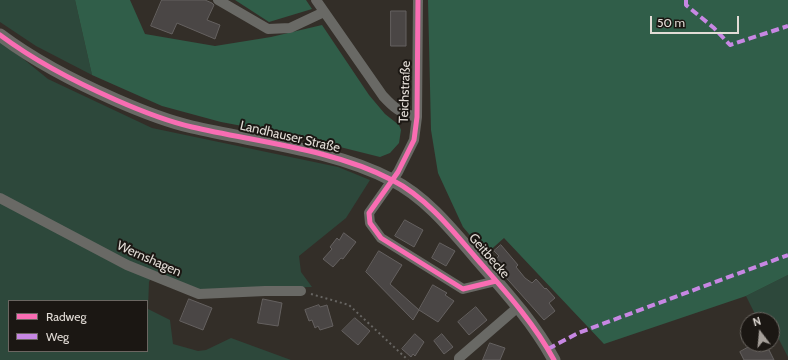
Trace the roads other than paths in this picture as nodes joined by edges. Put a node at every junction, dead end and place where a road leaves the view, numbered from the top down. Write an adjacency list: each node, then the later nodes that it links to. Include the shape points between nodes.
1 (218, 0): 4 (street, via 268,29 290,28)
2 (316, 0): 4 (street)
3 (418, 0): 6 (street, Teichstraße)
4 (324, 12): 6 (street, via 383,96 396,109)
5 (0, 35): 7 (street, Landhauser Straße, via 57,72 141,111 190,127 350,162)
6 (417, 117): 7 (street, Teichstraße, via 414,140)
7 (393, 180): 9 (street, Geitbecke, via 445,223); 9 (street, via 369,212 370,223 381,238 463,289)
8 (0, 198): 10 (street, Wernshagen, via 127,265 199,294)
9 (496, 280): 11 (street, Geitbecke)
10 (301, 291)
11 (518, 307): 12 (street); 13 (street, Geitbecke)
12 (459, 360)
13 (554, 360)

